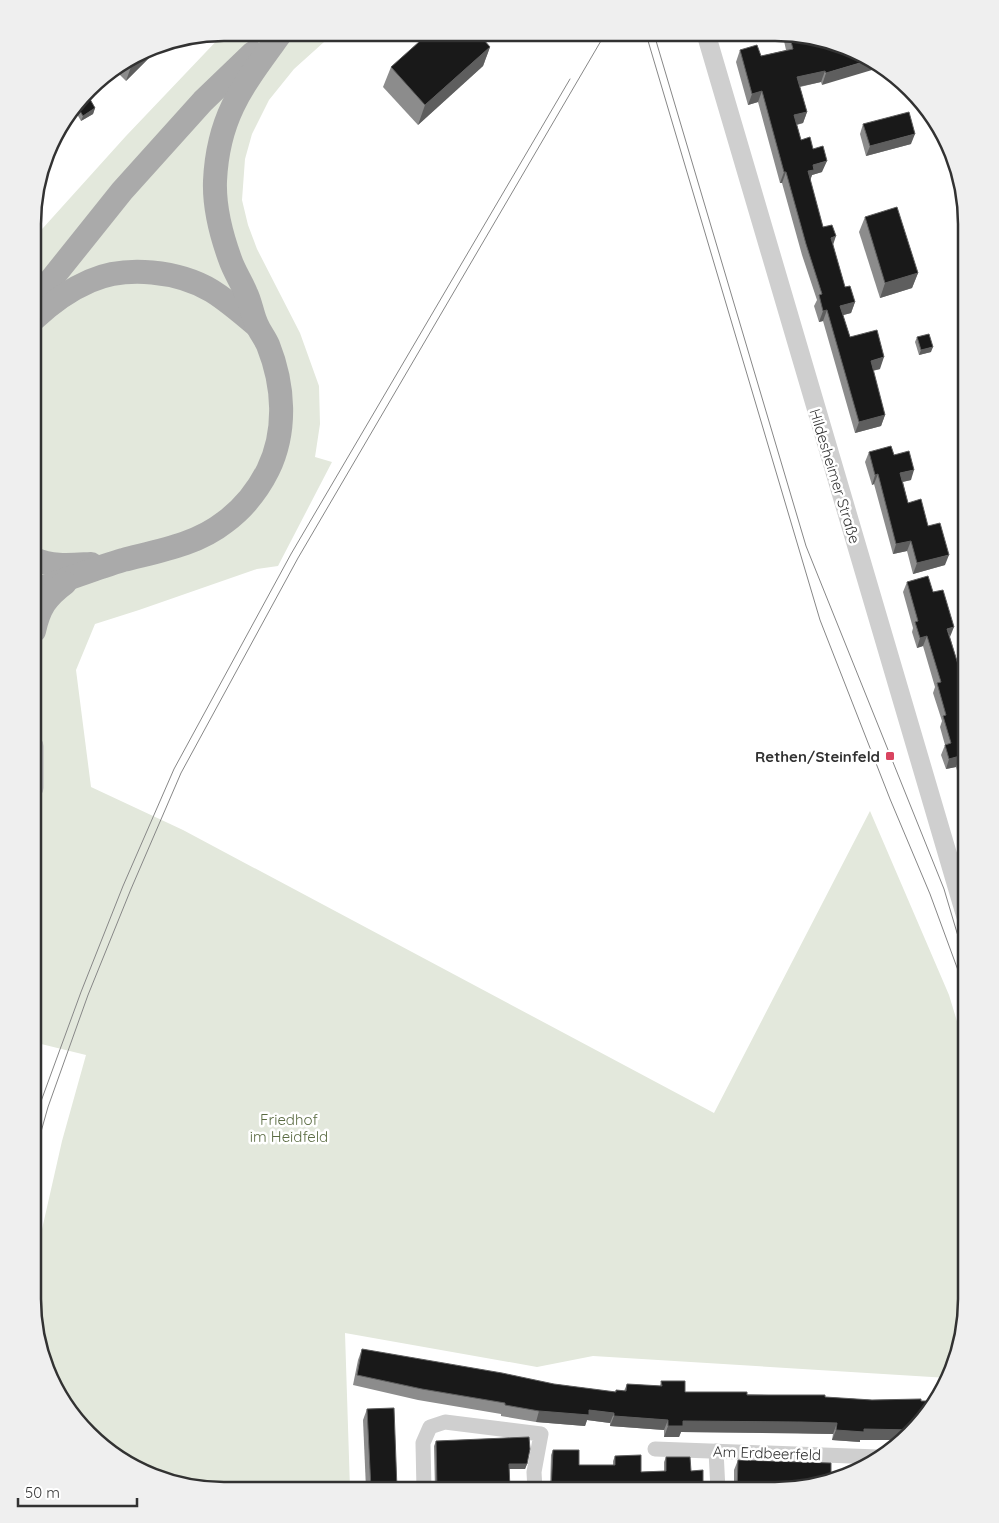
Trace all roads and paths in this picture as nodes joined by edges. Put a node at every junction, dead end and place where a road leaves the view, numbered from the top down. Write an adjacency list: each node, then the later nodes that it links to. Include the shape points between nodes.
1 (266, 41): 4 (main road, via 178,128 122,191)
2 (276, 41): 6 (main road, via 243,85 230,110 217,158 215,182 221,230)
3 (708, 41): 12 (street, Hildesheimer Straße)
4 (41, 292)
5 (41, 313): 6 (main road, via 66,293 92,280 120,273 151,272 184,278 211,290)
6 (257, 326): 7 (main road, via 268,345 282,407 280,436 261,484 225,522 204,535)
7 (122, 561): 8 (main road, via 64,566); 9 (main road)
8 (41, 562)
9 (68, 580): 10 (main road); 11 (main road, via 44,601)
10 (41, 588)
11 (41, 608)
12 (958, 890)
13 (655, 1449): 14 (street, Am Erdbeerfeld)
14 (716, 1451): 15 (street, Am Erdbeerfeld); 18 (street)
15 (867, 1457)
16 (424, 1482): 17 (street, via 423,1443 430,1427 445,1422 541,1434)
17 (535, 1482)
18 (718, 1482)

